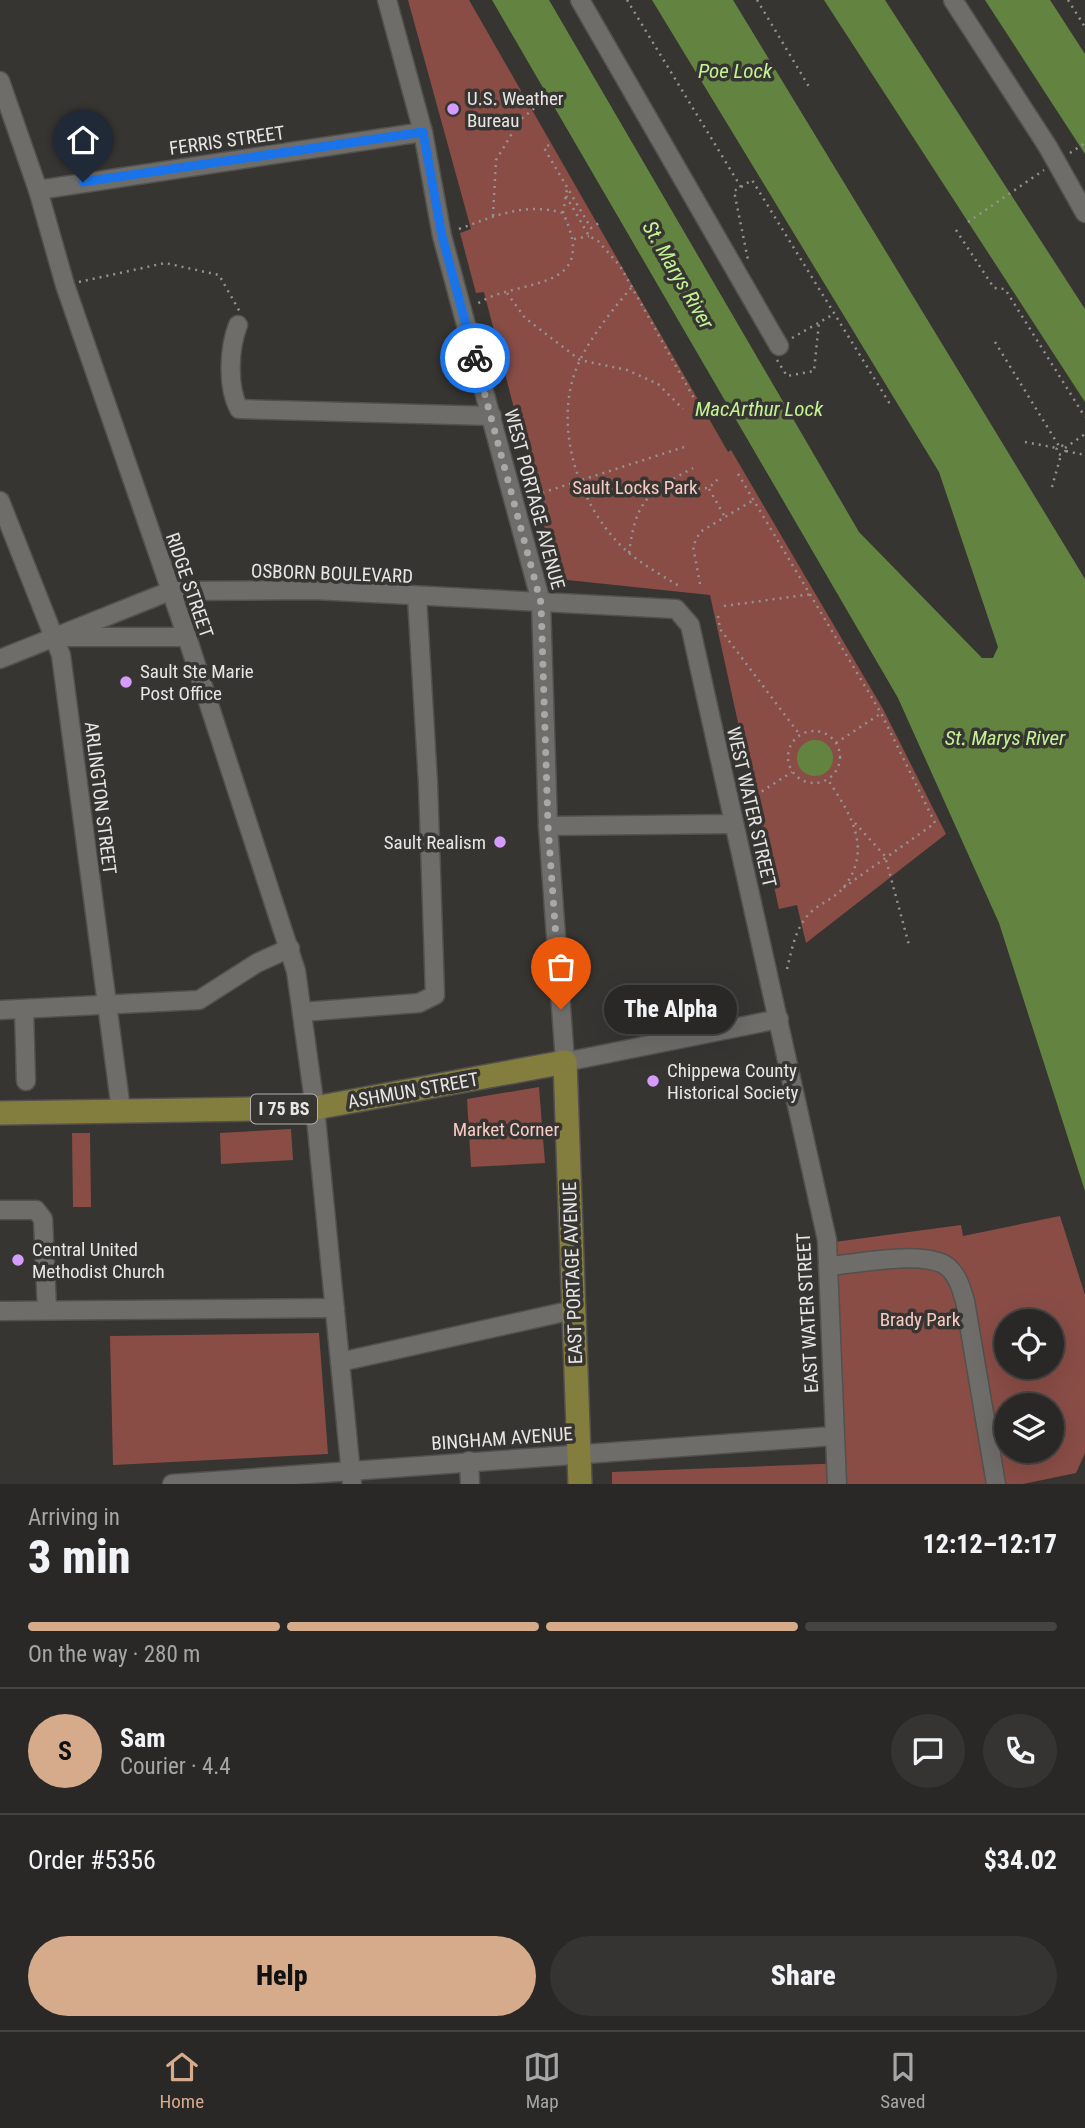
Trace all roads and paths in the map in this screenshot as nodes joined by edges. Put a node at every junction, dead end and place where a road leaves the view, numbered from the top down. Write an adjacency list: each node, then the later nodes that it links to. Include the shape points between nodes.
1 (387, 0): 11 (street, WEST PORTAGE AVENUE)
2 (580, 0): 38 (street)
3 (627, 0): 16 (path)
4 (757, 0): 9 (path)
5 (953, 0): 21 (street)
6 (1068, 0): 7 (path)
7 (1085, 27)
8 (0, 81): 17 (street, RIDGE STREET)
9 (811, 90)
10 (548, 96): 22 (path, via 520,120 496,160)
11 (423, 132): 17 (street, FERRIS STREET); 43 (street, WEST PORTAGE AVENUE, via 442,236)
12 (1085, 143): 14 (path)
13 (549, 145): 15 (path, via 544,148)
14 (1080, 146)
15 (567, 187): 19 (path); 24 (path, via 591,228)
16 (741, 187): 29 (path, via 734,191); 34 (path, via 752,180)
17 (38, 190): 30 (street, RIDGE STREET)
18 (1010, 193): 23 (path)
19 (566, 196): 20 (path); 27 (path)
20 (563, 213): 22 (path, via 521,207); 28 (path)
21 (1085, 213)
22 (494, 216): 25 (path)
23 (968, 222)
24 (599, 223)
25 (458, 229)
26 (956, 230): 44 (path, via 994,288 1005,289)
27 (589, 236): 28 (path); 31 (path, via 620,266)
28 (574, 239): 32 (path, via 571,258 560,273)
29 (749, 269)
30 (65, 285): 36 (path, via 165,263 199,270 219,275 240,311); 66 (street, RIDGE STREET)
31 (631, 288): 39 (path); 40 (path)
32 (508, 293): 33 (path, via 482,300); 39 (path, via 525,318)
33 (472, 308)
34 (834, 314): 35 (path); 41 (path)
35 (819, 323): 38 (path); 38 (path, via 814,371 787,376 772,350)
36 (238, 325): 43 (street, via 232,340 232,397 239,408)
37 (995, 342): 48 (path)
38 (779, 346)
39 (580, 360): 42 (path, via 627,370 658,384); 55 (path, via 570,399 570,442)
40 (695, 402)
41 (891, 404)
42 (683, 409)
43 (492, 416): 69 (street, WEST PORTAGE AVENUE)
44 (1085, 417)
45 (1085, 434): 49 (path)
46 (1025, 442): 48 (path)
47 (684, 447): 55 (path)
48 (1058, 447): 49 (path); 50 (path)
49 (1065, 450): 50 (path); 51 (path)
50 (1061, 455): 56 (path)
51 (1085, 455)
52 (693, 468): 63 (path, via 639,506)
53 (738, 474): 60 (path)
54 (720, 476): 57 (path)
55 (579, 483): 59 (path); 63 (path)
56 (1052, 487)
57 (709, 488): 58 (path); 62 (path)
58 (691, 489)
59 (529, 497)
60 (754, 500): 62 (path); 67 (path)
61 (0, 501): 73 (street, ARLINGTON STREET)
62 (725, 517): 64 (path, via 700,531 693,546)
63 (629, 553): 65 (path)
64 (700, 584)
65 (680, 586)
66 (170, 591): 68 (street, OSBORN BOULEVARD, via 315,590); 73 (street, OSBORN BOULEVARD); 74 (street, RIDGE STREET)
67 (813, 594): 70 (path); 76 (path)
68 (418, 597): 69 (street, OSBORN BOULEVARD); 93 (street, via 435,995 419,1003)
69 (541, 603): 71 (street, OSBORN BOULEVARD); 84 (street, WEST PORTAGE AVENUE)
70 (724, 606)
71 (676, 610): 83 (street, WEST WATER STREET, via 690,625)
72 (718, 616): 77 (path, via 720,629)
73 (56, 637): 74 (street); 75 (street, OSBORN BOULEVARD); 90 (street, ARLINGTON STREET)
74 (187, 638): 88 (street, RIDGE STREET)
75 (0, 659)
76 (881, 713): 78 (path); 85 (path, via 935,823)
77 (800, 735): 78 (path, via 816,731); 79 (path, via 789,749)
78 (836, 743): 80 (path, via 840,761)
79 (792, 772): 80 (path, via 808,783); 81 (path)
80 (828, 780): 82 (path)
81 (750, 799)
82 (855, 823): 85 (path); 86 (path, via 857,860)
83 (734, 824): 84 (street); 94 (street, WEST WATER STREET)
84 (548, 826): 95 (street, WEST PORTAGE AVENUE)
85 (885, 856): 86 (path); 87 (path)
86 (843, 888): 89 (path, via 809,913 795,934)
87 (909, 945)
88 (290, 948): 90 (street, via 199,1000); 93 (street, RIDGE STREET)
89 (787, 969)
90 (107, 1004): 92 (street); 98 (street, ARLINGTON STREET)
91 (0, 1010): 92 (street)
92 (24, 1010): 96 (street)
93 (302, 1012): 97 (street, RIDGE STREET)
94 (779, 1019): 95 (street, ASHMUN STREET); 101 (street, EAST WATER STREET, via 827,1240)
95 (565, 1062): 97 (main road, ASHMUN STREET / I 75 BS); 104 (main road, EAST PORTAGE AVENUE)
96 (26, 1081)
97 (315, 1108): 98 (main road, ASHMUN STREET / I 75 BS); 102 (street, RIDGE STREET)
98 (121, 1110): 99 (main road, ASHMUN STREET / I 75 BS)
99 (0, 1113)
100 (0, 1210): 103 (street, via 36,1210 43,1219)
101 (828, 1266): 107 (street, EAST WATER STREET); 115 (street, via 925,1258 953,1273 965,1301)
102 (335, 1308): 103 (street); 106 (street, RIDGE STREET)
103 (47, 1310): 105 (street)
104 (573, 1310): 106 (street); 108 (main road, EAST PORTAGE AVENUE)
105 (0, 1311)
106 (340, 1362): 110 (street, RIDGE STREET)
107 (834, 1436): 108 (street, BINGHAM AVENUE); 114 (street, EAST WATER STREET)
108 (578, 1453): 109 (street, BINGHAM AVENUE); 113 (main road, EAST PORTAGE AVENUE)
109 (469, 1461): 110 (street, BINGHAM AVENUE); 112 (street)
110 (351, 1478): 111 (street, BINGHAM AVENUE)
111 (183, 1484)
112 (470, 1484)
113 (580, 1484)
114 (837, 1484)
115 (996, 1484)

